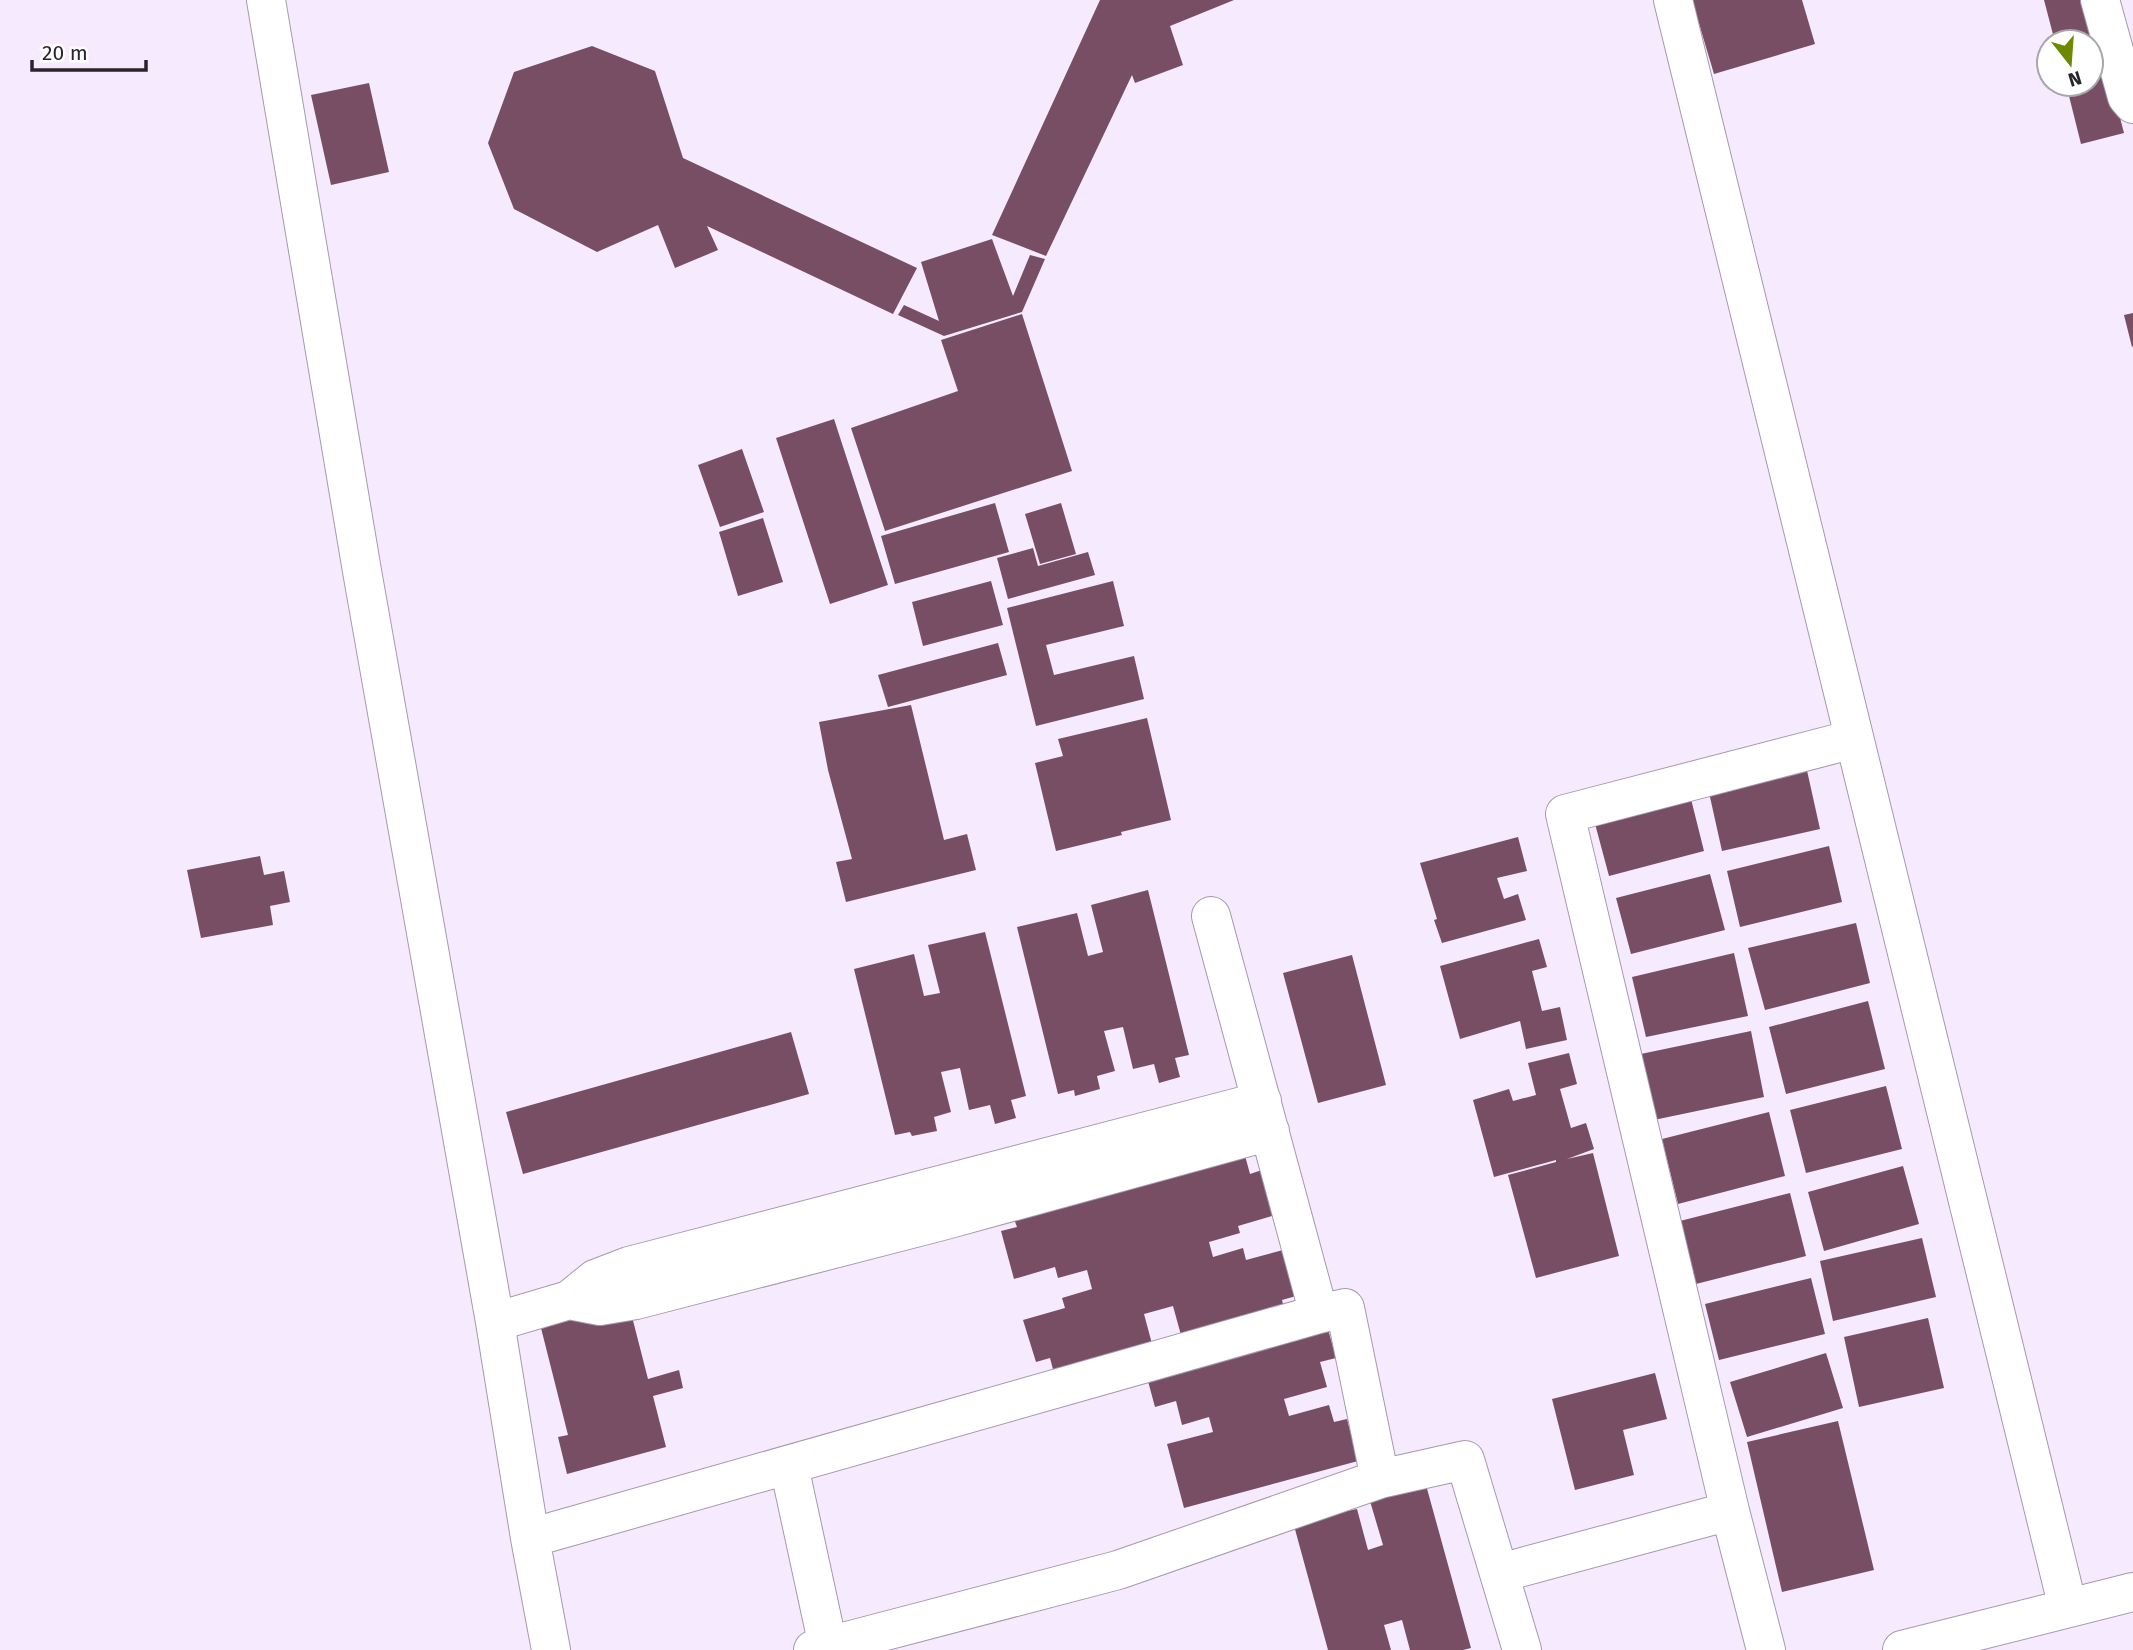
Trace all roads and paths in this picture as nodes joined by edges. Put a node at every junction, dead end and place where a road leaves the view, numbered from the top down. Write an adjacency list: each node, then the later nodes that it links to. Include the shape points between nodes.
1 (266, 0): 9 (street)
2 (1672, 0): 5 (street)
3 (2100, 0): 4 (street, via 2127,97)
4 (2133, 104)
5 (1854, 738): 12 (street, via 1565,814); 16 (street)
6 (1211, 916): 7 (street)
7 (1266, 1116): 8 (street); 9 (street, via 629,1266 595,1279 569,1300)
8 (1319, 1314): 10 (street); 11 (street, via 1345,1308)
9 (495, 1322): 13 (street)
10 (789, 1466): 13 (street); 17 (street)
11 (1380, 1479): 14 (street, via 1465,1460); 17 (street, via 1118,1570)
12 (1730, 1511): 14 (street); 20 (street)
13 (530, 1538): 18 (street)
14 (1500, 1573): 19 (street)
15 (2133, 1592): 16 (street)
16 (2068, 1608): 21 (street)
17 (821, 1648)
18 (551, 1650)
19 (1522, 1650)
20 (1766, 1650)
21 (1902, 1650)

